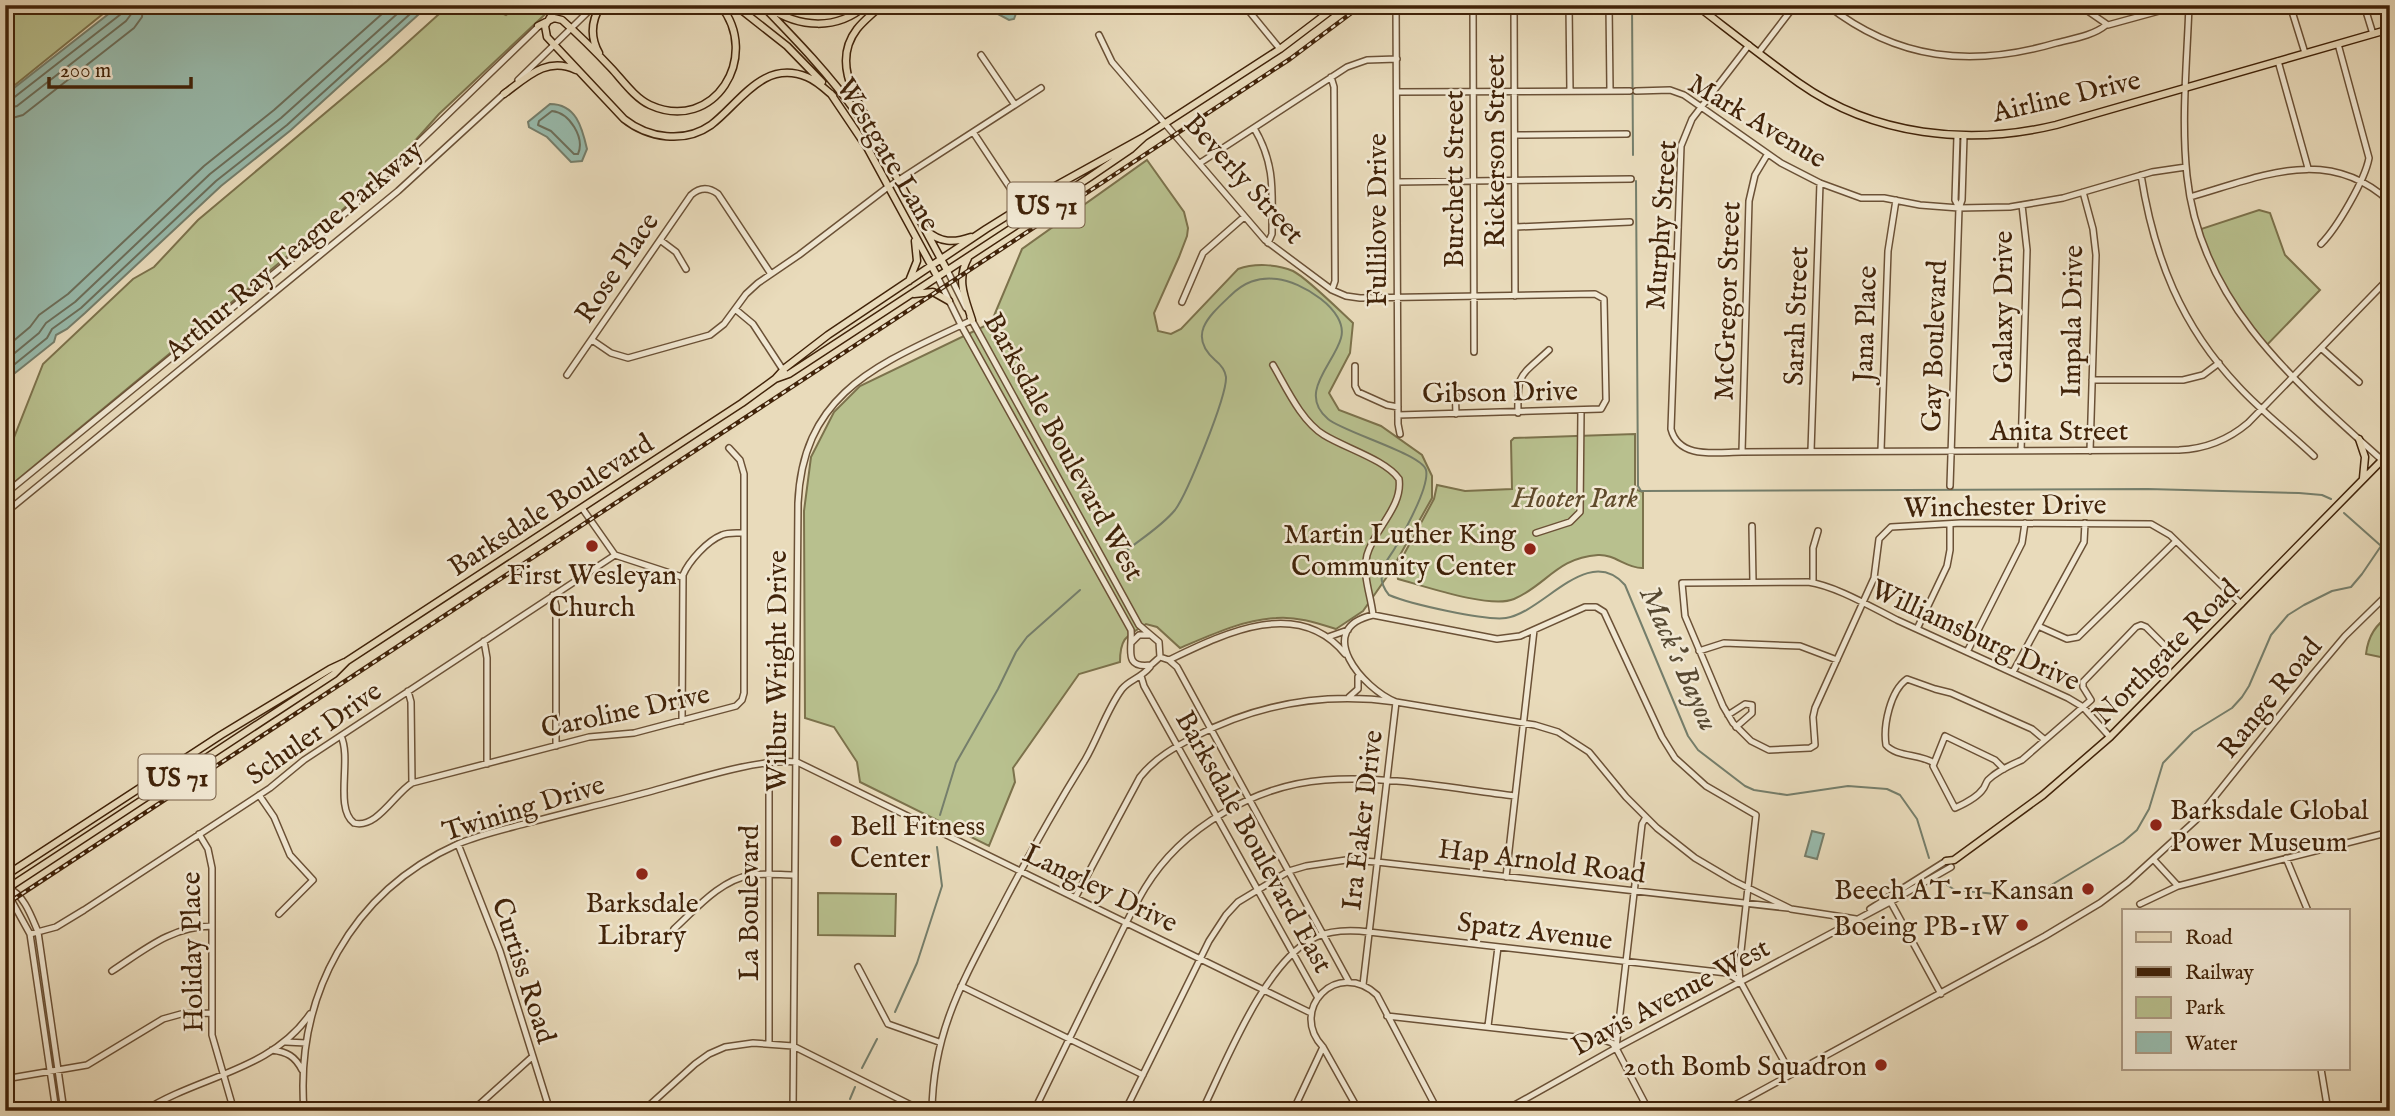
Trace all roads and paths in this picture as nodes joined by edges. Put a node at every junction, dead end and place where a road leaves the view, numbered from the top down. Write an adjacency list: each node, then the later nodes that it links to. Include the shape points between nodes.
1 (595, 5): 27 (street, Arthur Ray Teague Parkway)
2 (601, 5): 40 (main road, via 592,36)
3 (720, 5): 40 (main road, via 734,29 736,61 726,85 704,105 681,110 648,104)
4 (735, 5): 51 (main road, Westgate Lane, via 797,55)
5 (764, 5): 6 (main road, via 794,21 814,24 843,19); 61 (main road, Westgate Lane, via 828,76)
6 (866, 5)
7 (881, 5): 61 (main road, via 858,28 845,63 849,83)
8 (1244, 5): 34 (street)
9 (1338, 5): 34 (main road, Barksdale Boulevard / US 71)
10 (1396, 5): 38 (street, Fullilove Drive)
11 (1473, 5): 46 (street, Burchett Street)
12 (1514, 5): 47 (street, Rickerson Street)
13 (1569, 5): 48 (street)
14 (1609, 5): 45 (street)
15 (1696, 5): 33 (main road, Airline Drive)
16 (1795, 5): 35 (street)
17 (1827, 5): 25 (street, via 1894,44 1958,57 2019,53)
18 (2079, 5): 25 (street)
19 (2181, 5): 25 (street)
20 (2189, 5): 44 (street)
21 (2290, 5): 36 (street)
22 (2364, 5): 29 (street)
23 (557, 8): 24 (main road); 26 (street, Arthur Ray Teague Parkway)
24 (547, 21): 26 (main road); 27 (main road, via 560,19); 32 (main road, via 545,33)
25 (2106, 25)
26 (538, 26): 148 (street, Arthur Ray Teague Parkway, via 320,234)
27 (572, 29): 32 (street, Arthur Ray Teague Parkway); 40 (main road)
28 (2390, 29): 29 (main road, Airline Drive)
29 (2373, 34): 31 (main road, Airline Drive)
30 (1099, 35): 54 (street, Beverly Street, via 1109,58)
31 (2338, 44): 36 (main road, Airline Drive); 68 (street, via 2368,153)
32 (554, 45): 41 (main road); 50 (street, Arthur Ray Teague Parkway)
33 (1749, 45): 35 (main road, Airline Drive); 53 (street, Murphy Street)
34 (1280, 49): 54 (main road, Barksdale Boulevard / US 71)
35 (1759, 52): 59 (main road, Airline Drive, via 1800,84 1855,113 1912,130)
36 (2305, 53): 39 (main road, Airline Drive)
37 (981, 55): 52 (street)
38 (1396, 59): 42 (street, via 1362,61); 49 (street, Fullilove Drive)
39 (2277, 61): 44 (main road, Airline Drive); 65 (street)
40 (609, 66)
41 (580, 72): 50 (main road, via 547,65); 51 (main road, via 624,119 664,137 710,125 744,92 773,75 807,77)
42 (1331, 77): 55 (street); 101 (street)
43 (1041, 88): 52 (street)
44 (2186, 88): 59 (main road, Airline Drive, via 2043,128); 64 (street)
45 (1610, 90): 48 (street, Mark Avenue); 53 (street, Mark Avenue, via 1674,91)
46 (1474, 91): 47 (street, Mark Avenue); 49 (street, Mark Avenue); 70 (street, Burchett Street)
47 (1515, 91): 48 (street, Mark Avenue); 58 (street, Rickerson Street)
48 (1570, 91)
49 (1397, 92): 72 (street, Fullilove Drive)
50 (504, 94): 150 (street, Arthur Ray Teague Parkway, via 398,191)
51 (834, 96): 74 (main road, Westgate Lane)
52 (1015, 104): 56 (street)
53 (1701, 107): 62 (street, Mark Avenue); 133 (street, Murphy Street, via 1687,129 1680,156)
54 (1166, 123): 60 (main road, Barksdale Boulevard / US 71); 63 (street, Beverly Street)
55 (1254, 128): 63 (street); 90 (street, via 1271,167 1272,234)
56 (973, 132): 69 (street); 80 (street)
57 (1628, 134): 58 (street)
58 (1515, 135): 71 (street, Rickerson Street)
59 (1961, 136): 81 (street, Gay Boulevard)
60 (1144, 137): 80 (main road, Barksdale Boulevard / US 71); 82 (main road, Barksdale Boulevard / US 71)
61 (883, 154): 69 (main road, Westgate Lane)
62 (1767, 155): 73 (street, Mark Avenue); 142 (street, McGregor Street, via 1755,175 1749,201)
63 (1200, 163): 83 (street, Beverly Street)
64 (2186, 167): 66 (street, Mark Avenue); 76 (street)
65 (2308, 168): 68 (street); 76 (street, via 2284,170)
66 (2141, 175): 75 (street, Mark Avenue); 117 (street, via 2150,227 2167,277 2188,319)
67 (1631, 179): 71 (street)
68 (2360, 180): 78 (street); 91 (street)
69 (898, 181): 74 (street); 85 (main road, Westgate Lane)
70 (1474, 181): 71 (street); 72 (street); 105 (street, Burchett Street)
71 (1515, 181): 86 (street, Rickerson Street)
72 (1397, 182): 104 (street, Fullilove Drive)
73 (1820, 183): 77 (street, Mark Avenue, via 1861,198); 138 (street, Sarah Street)
74 (888, 187): 88 (main road, Westgate Lane); 97 (street)
75 (2083, 192): 79 (street, Mark Avenue); 123 (street, Impala Drive, via 2096,255)
76 (2190, 197): 122 (street, via 2203,244 2226,294 2264,348)
77 (1896, 200): 81 (street, Mark Avenue); 137 (street, Jana Place, via 1888,245)
78 (2390, 202)
79 (2022, 205): 81 (street, Mark Avenue); 140 (street, Galaxy Drive, via 2027,250)
80 (1022, 206): 82 (main road); 87 (main road, Barksdale Boulevard / US 71)
81 (1959, 208): 139 (street, Gay Boulevard)
82 (1029, 216): 92 (main road, Barksdale Boulevard / US 71)
83 (1244, 217): 90 (street, Beverly Street); 107 (street, via 1203,253)
84 (1630, 222): 86 (street)
85 (922, 226): 87 (main road, via 932,236 948,241); 93 (main road, Westgate Lane)
86 (1516, 227): 103 (street, Rickerson Street)
87 (979, 234): 93 (main road, Barksdale Boulevard / US 71)
88 (914, 236): 94 (main road, Westgate Lane); 100 (main road, via 917,261)
89 (660, 240): 95 (street, via 676,252); 97 (street, Rose Place, via 691,195 705,189 718,194); 113 (street, Rose Place)
90 (1268, 243): 101 (street, Beverly Street)
91 (2321, 244)
92 (970, 254): 96 (main road, Barksdale Boulevard / US 71); 109 (main road, via 961,284)
93 (941, 260): 94 (main road, Barksdale Boulevard / US 71); 96 (main road, Westgate Lane)
94 (931, 266): 98 (main road, Westgate Lane); 100 (main road, Barksdale Boulevard / US 71)
95 (687, 269)
96 (947, 270): 98 (main road, Barksdale Boulevard / US 71); 109 (street, Barksdale Boulevard West)
97 (771, 274): 108 (street)
98 (937, 276): 102 (main road, Barksdale Boulevard / US 71); 106 (street)
99 (2390, 277): 114 (street, Anita Street)
100 (909, 281): 110 (main road, Barksdale Boulevard / US 71)
101 (1332, 290): 104 (street, Beverly Street, via 1351,297)
102 (909, 295): 106 (main road, via 933,292); 112 (main road, Barksdale Boulevard / US 71)
103 (1516, 296): 105 (street, Beverly Street); 127 (street, Beverly Street, via 1602,297 1606,306)
104 (1398, 297): 105 (street, Beverly Street); 126 (street, Fullilove Drive)
105 (1474, 297): 116 (street, Burchett Street)
106 (949, 301): 111 (street)
107 (1182, 302)
108 (735, 309): 113 (street, via 710,335 639,356 616,356); 120 (street, via 753,324)
109 (972, 320): 111 (street, Wilbur Wright Drive); 172 (street, Barksdale Boulevard West, via 1139,625)
110 (849, 321): 112 (main road); 120 (main road, Barksdale Boulevard / US 71)
111 (961, 325): 175 (street, via 1131,630); 206 (street, Wilbur Wright Drive, via 851,385 822,419 806,450 798,503)
112 (855, 330): 120 (main road, Barksdale Boulevard / US 71)
113 (592, 340): 121 (street, Rose Place)
114 (2321, 348): 122 (street, Anita Street); 124 (street)
115 (1549, 350): 130 (street, via 1519,379)
116 (1474, 352)
117 (2219, 363): 123 (street, via 2199,377 2183,380); 128 (street)
118 (1273, 365): 167 (street, via 1322,434 1399,479 1399,495 1367,556 1365,575)
119 (1355, 366): 126 (street, via 1358,392)
120 (785, 372): 149 (main road, Barksdale Boulevard / US 71)
121 (567, 375)
122 (2294, 376): 128 (street, Anita Street); 135 (street)
123 (2092, 380): 141 (street, Impala Drive)
124 (2358, 382)
125 (1455, 385): 131 (street)
126 (1398, 407): 132 (street, Fullilove Drive)
127 (1603, 408): 129 (street, Gibson Drive)
128 (2263, 409): 141 (street, Anita Street, via 2230,436 2202,447); 144 (street)
129 (1581, 411): 130 (street, Gibson Drive); 157 (street, via 1580,512 1567,524)
130 (1518, 412): 131 (street, Gibson Drive)
131 (1456, 414): 132 (street, Gibson Drive)
132 (1398, 415): 134 (street, Fullilove Drive)
133 (1671, 429): 142 (street, Anita Street, via 1676,442 1687,450)
134 (1401, 434)
135 (2359, 439): 145 (street); 146 (main road, via 2365,457)
136 (729, 448): 156 (street, Caroline Drive, via 744,471)
137 (1881, 450): 138 (street, Anita Street); 139 (street, Anita Street)
138 (1811, 451): 142 (street, Anita Street)
139 (1951, 451): 140 (street, Anita Street); 147 (street, Gay Boulevard)
140 (2021, 451): 141 (street, Anita Street)
141 (2090, 451)
142 (1742, 452)
143 (2390, 452): 145 (main road, Northgate Road)
144 (2314, 456)
145 (2382, 460): 146 (main road, Northgate Road)
146 (2362, 480): 166 (main road, Northgate Road)
147 (1950, 486)
148 (5, 494)
149 (582, 508): 159 (street); 191 (main road, Barksdale Boulevard / US 71)
150 (5, 513)
151 (2025, 523): 152 (street, Winchester Drive); 153 (street, Winchester Drive); 178 (street, via 2022,543)
152 (2085, 523): 158 (street, Winchester Drive, via 2151,524); 168 (street, via 2084,541)
153 (1950, 525): 165 (street, Winchester Drive, via 1899,526 1884,532 1878,543 1876,572); 171 (street, via 1947,566)
154 (1752, 526): 161 (street)
155 (1818, 531): 162 (street)
156 (744, 533): 160 (street, via 716,538); 194 (street, Caroline Drive, via 743,697 733,708)
157 (1536, 533)
158 (2176, 541): 166 (street, Winchester Drive); 168 (street, via 2078,636 2067,639)
159 (615, 555): 160 (street); 164 (street, Schuler Drive)
160 (682, 577): 194 (street)
161 (1753, 582): 162 (street, Williamsburg Drive); 177 (street, Williamsburg Drive, via 1682,583 1685,616)
162 (1813, 583): 165 (street, Williamsburg Drive)
163 (2390, 592): 222 (street, Range Road, via 2313,674 2208,807)
164 (553, 595): 174 (street, Schuler Drive); 204 (street)
165 (1863, 604): 171 (street, Williamsburg Drive); 182 (street, Winchester Drive)
166 (2241, 604): 200 (main road, Northgate Road)
167 (1373, 615): 169 (street); 170 (street, via 1499,639)
168 (2038, 626): 186 (street)
169 (1351, 627): 173 (street); 179 (street)
170 (1534, 629): 195 (street); 233 (street, via 1585,607 1604,612 1675,758 1706,786 1755,812)
171 (1917, 629): 178 (street, Williamsburg Drive)
172 (1153, 636): 175 (street, via 1139,635); 180 (street, via 1161,646)
173 (1328, 637): 179 (street); 181 (street, via 1300,625 1263,625 1212,640)
174 (484, 641): 188 (street, Schuler Drive); 209 (street)
175 (1130, 645): 184 (street, via 1130,656)
176 (2168, 649): 192 (street, via 2146,627 2136,627 2084,681 2091,700)
177 (1699, 651): 182 (street, via 1724,643 1800,646); 193 (street, Williamsburg Drive)
178 (1967, 652): 186 (street, Williamsburg Drive)
179 (1346, 655): 185 (street)
180 (1160, 657): 181 (street); 183 (street)
181 (1169, 660): 197 (street)
182 (1837, 660): 203 (street, Winchester Drive, via 1814,712)
183 (1151, 665): 184 (street); 187 (street)
184 (1141, 666): 187 (street, Barksdale Boulevard East)
185 (1356, 671): 189 (street, via 1359,687); 190 (street, via 1376,692)
186 (2013, 673): 192 (street, Williamsburg Drive)
187 (1142, 677): 205 (street, Barksdale Boulevard East); 225 (street, via 1122,689)
188 (408, 691): 199 (street, Schuler Drive); 212 (street)
189 (1348, 698): 190 (street); 197 (street, via 1285,704)
190 (1396, 702): 195 (street); 211 (street, Ira Eaker Drive)
191 (280, 704): 198 (main road, Barksdale Boulevard / US 71); 202 (main road, Barksdale Boulevard / US 71)
192 (2083, 707): 200 (street, Williamsburg Drive); 201 (street)
193 (1728, 715): 196 (street, Williamsburg Drive); 196 (street, via 1745,704 1752,705 1752,713)
194 (682, 721): 204 (street, Caroline Drive)
195 (1524, 723): 214 (street); 216 (street, via 1558,732 1589,752)
196 (1736, 727): 203 (street, Williamsburg Drive, via 1769,750)
197 (1211, 729): 205 (street); 215 (street)
198 (222, 735): 202 (main road); 229 (main road, Barksdale Boulevard / US 71)
199 (341, 736): 212 (street, Caroline Drive, via 349,819 359,824 373,820); 213 (street, Schuler Drive)
200 (2110, 737): 224 (main road, Northgate Road, via 2035,801)
201 (2045, 740): 208 (street, via 2032,729 1951,693 1906,679 1886,719 1886,745); 210 (street)
202 (227, 744): 232 (main road, Barksdale Boulevard / US 71)
203 (1815, 745)
204 (556, 746): 209 (street, Caroline Drive)
205 (1178, 746): 217 (street, Barksdale Boulevard East); 236 (street, via 1140,777)
206 (797, 762): 207 (street, Twining Drive); 225 (street, Langley Drive); 228 (street, Wilbur Wright Drive)
207 (769, 763): 220 (street, Twining Drive); 227 (street, La Boulevard)
208 (1934, 763): 210 (street, via 1945,736); 210 (street, via 1955,808)
209 (487, 764): 212 (street, Caroline Drive)
210 (2004, 769)
211 (1386, 781): 214 (street); 215 (street, via 1311,781); 223 (street, Ira Eaker Drive)
212 (412, 783)
213 (259, 794): 219 (street, Schuler Drive); 242 (street, via 290,855 313,880)
214 (1515, 796): 230 (street)
215 (1250, 800): 217 (street); 226 (street)
216 (1646, 817): 233 (street, via 1695,858); 235 (street)
217 (1217, 818): 234 (street, Barksdale Boulevard East); 244 (street, via 1160,868)
218 (2390, 832): 221 (street)
219 (199, 834): 245 (street, Holiday Place, via 211,861); 247 (street, Schuler Drive, via 69,920)
220 (458, 844): 268 (street, Twining Drive, via 423,862 375,901 338,951); 282 (street, Curtiss Road, via 500,951)
221 (2286, 858): 231 (street); 241 (street)
222 (2154, 860): 231 (street); 264 (street, Range Road, via 2075,919)
223 (1377, 862): 226 (street, Hap Arnold Road, via 1332,861); 230 (street, Hap Arnold Road); 248 (street, Ira Eaker Drive)
224 (1950, 863): 237 (street, Davis Avenue West)
225 (1020, 871): 236 (street, Langley Drive); 262 (street)
226 (1289, 871): 234 (street, Hap Arnold Road); 250 (street)
227 (768, 874): 228 (street); 246 (street, via 745,876 724,887); 277 (street, La Boulevard)
228 (795, 875): 278 (street, Wilbur Wright Drive)
229 (5, 876)
230 (1506, 877): 235 (street, Hap Arnold Road)
231 (2178, 886): 238 (street)
232 (6, 887): 247 (street, via 15,891); 249 (street)
233 (1749, 888): 239 (street); 240 (street)
234 (1257, 889): 252 (street, Barksdale Boulevard East); 253 (street, Hap Arnold Road, via 1226,915)
235 (1634, 892): 239 (street, Hap Arnold Road); 254 (street)
236 (1075, 898): 244 (street, Langley Drive)
237 (1889, 900): 243 (street, Davis Avenue West); 264 (street)
238 (2140, 904)
239 (1746, 905): 240 (street, Hap Arnold Road); 259 (street)
240 (1791, 909): 243 (street)
241 (2307, 909)
242 (279, 914)
243 (1856, 919): 259 (street, Davis Avenue West)
244 (1126, 923): 253 (street, Langley Drive); 273 (street)
245 (212, 926): 256 (street, via 173,933); 269 (street, Holiday Place)
246 (674, 929)
247 (38, 932): 249 (street, Schuler Drive); 257 (street)
248 (1369, 932): 250 (street, Spatz Avenue); 251 (street, Spatz Avenue); 261 (street, Ira Eaker Drive)
249 (30, 934): 258 (street)
250 (1323, 934): 252 (street); 260 (street)
251 (1498, 947): 254 (street, Spatz Avenue); 272 (street)
252 (1292, 953): 263 (street); 265 (street, Barksdale Boulevard East)
253 (1199, 958): 263 (street, Langley Drive); 287 (street, Hap Arnold Road)
254 (1626, 961): 259 (street, Spatz Avenue, via 1727,973); 280 (street)
255 (858, 967): 275 (street, via 888,1024)
256 (112, 971)
257 (45, 974): 258 (street); 266 (street)
258 (37, 975): 267 (street)
259 (1740, 981): 280 (street, Davis Avenue West); 288 (street)
260 (1351, 982): 261 (street); 265 (street, via 1335,984)
261 (1363, 985): 271 (street, via 1377,995)
262 (961, 986): 273 (street); 275 (street)
263 (1263, 989): 270 (street, Langley Drive); 291 (street)
264 (1941, 994): 288 (street, Range Road)
265 (1318, 998): 270 (street, Barksdale Boulevard East)
266 (49, 1002): 267 (street); 283 (street)
267 (41, 1003): 286 (street)
268 (312, 1012): 274 (street); 276 (street, Twining Drive)
269 (212, 1013): 283 (street, via 163,1019 100,1059); 289 (street, Holiday Place)
270 (1311, 1013): 279 (street, Barksdale Boulevard East, via 1312,1028)
271 (1387, 1016): 272 (street); 308 (street)
272 (1488, 1027): 280 (street, via 1604,1041)
273 (1070, 1038): 287 (street); 303 (street)
274 (286, 1042): 276 (street); 281 (street)
275 (939, 1042): 302 (street)
276 (306, 1043): 285 (street, Twining Drive)
277 (769, 1043): 278 (street); 299 (street, via 740,1044 709,1054)
278 (793, 1046): 300 (street, Wilbur Wright Drive); 301 (street)
279 (1323, 1047): 306 (street); 307 (street, Barksdale Boulevard East)
280 (1615, 1048): 309 (street, Davis Avenue West); 310 (street)
281 (272, 1050): 285 (street, via 289,1053); 289 (street)
282 (532, 1057): 297 (street); 298 (street, Curtiss Road)
283 (58, 1070): 286 (street); 293 (street)
284 (2321, 1070): 312 (street)
285 (303, 1071): 296 (street, Twining Drive)
286 (50, 1072): 290 (street); 292 (street)
287 (1143, 1074): 304 (street, Hap Arnold Road)
288 (1791, 1074): 311 (street, Range Road)
289 (223, 1076): 294 (street, via 174,1093); 295 (street, Holiday Place)
290 (5, 1079)
291 (1204, 1108): 305 (street)
292 (56, 1111)
293 (64, 1111)
294 (144, 1111)
295 (234, 1111)
296 (304, 1111)
297 (472, 1111)
298 (550, 1111)
299 (643, 1111)
300 (793, 1111)
301 (923, 1111)
302 (932, 1111)
303 (1034, 1111)
304 (1125, 1111)
305 (1216, 1111)
306 (1293, 1111)
307 (1359, 1111)
308 (1438, 1111)
309 (1504, 1111)
310 (1649, 1111)
311 (1724, 1111)
312 (2328, 1111)

